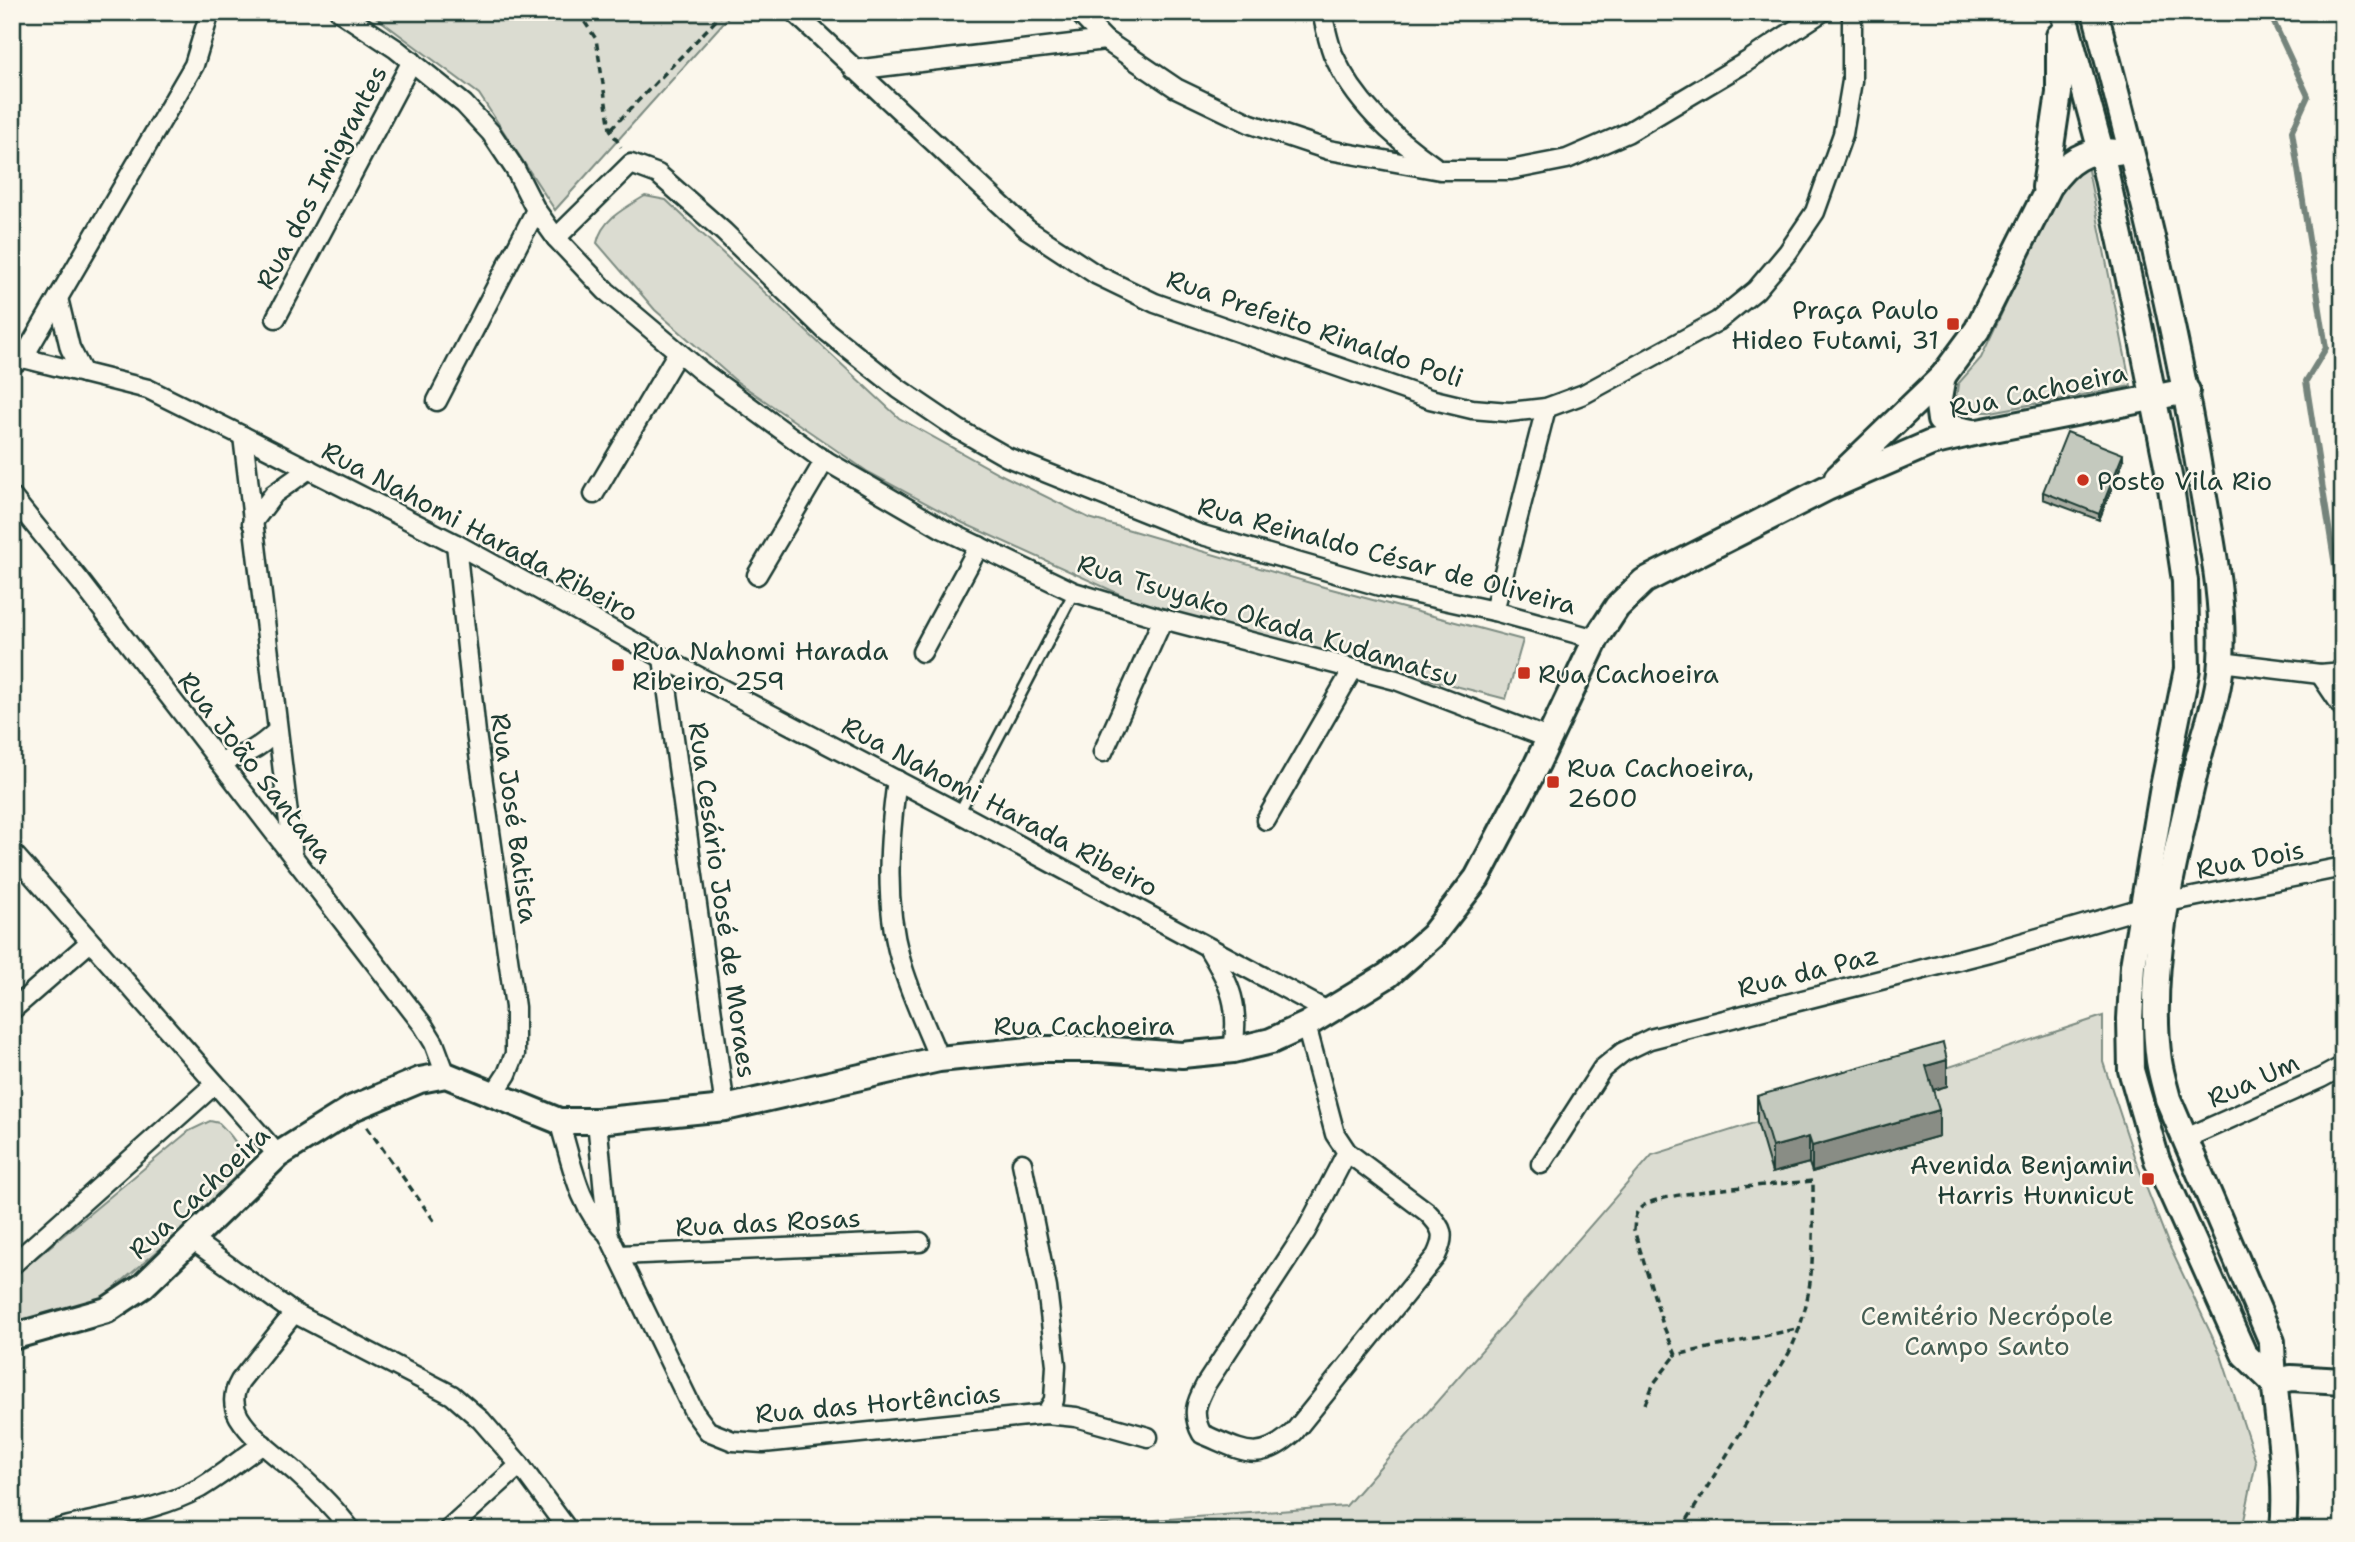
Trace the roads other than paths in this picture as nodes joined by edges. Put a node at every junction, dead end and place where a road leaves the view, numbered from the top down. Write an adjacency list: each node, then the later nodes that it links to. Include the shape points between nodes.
1 (210, 12): 19 (street, via 194,65)
2 (340, 12): 11 (street, Rua Tsuyako Okada Kudamatsu)
3 (794, 12): 12 (street, Rua Prefeito Rinaldo Poli)
4 (1078, 12): 10 (street)
5 (1322, 12): 15 (street, via 1332,52 1350,87 1406,146)
6 (1822, 12): 15 (street, via 1627,133 1567,159 1511,170)
7 (1852, 12): 28 (street, Rua Prefeito Rinaldo Poli, via 1852,81 1843,134 1815,212 1788,253 1756,290 1718,321 1584,394)
8 (2060, 12): 13 (main road); 16 (main road, via 2059,93)
9 (2095, 12): 14 (main road)
10 (1105, 40): 12 (street); 15 (street, via 1176,88 1251,124 1329,150)
11 (412, 61): 17 (street, Rua Tsuyako Okada Kudamatsu, via 491,133); 20 (street, Rua dos Imigrantes)
12 (855, 70): 28 (street, Rua Prefeito Rinaldo Poli, via 1027,229 1097,275 1155,303 1430,399 1509,412)
13 (2101, 150): 14 (main road); 16 (main road, via 2070,162); 26 (main road)
14 (2134, 159): 25 (main road)
15 (1440, 170)
16 (2043, 198): 24 (main road, Rua Cachoeira, via 1977,330)
17 (536, 210): 18 (street, Rua Tsuyako Okada Kudamatsu); 27 (street)
18 (556, 238): 21 (street, Rua Tsuyako Okada Kudamatsu, via 606,291); 41 (street, Rua Reinaldo César de Oliveira, via 631,164 658,174 826,331 899,390 1007,457 1199,534 1380,586)
19 (58, 298): 22 (street); 23 (street, via 70,348)
20 (276, 318)
21 (678, 352): 31 (street, Rua Tsuyako Okada Kudamatsu); 34 (street)
22 (16, 360): 23 (street, Rua Nahomi Harada Ribeiro)
23 (83, 373): 30 (street, Rua Nahomi Harada Ribeiro, via 148,389)
24 (1943, 376): 29 (main road, via 1940,420 1952,428); 33 (main road, Rua Cachoeira)
25 (2191, 390): 26 (main road, Rua Cachoeira); 46 (main road, via 2220,609)
26 (2154, 397): 29 (main road, Rua Cachoeira); 62 (main road, via 2185,581 2187,669)
27 (437, 401)
28 (1546, 408): 41 (street)
29 (1978, 432): 33 (main road, Rua Cachoeira, via 1931,443)
30 (243, 436): 32 (street, Rua Nahomi Harada Ribeiro); 36 (street)
31 (825, 460): 38 (street, Rua Tsuyako Okada Kudamatsu); 39 (street)
32 (309, 469): 36 (street, via 274,494); 37 (street, Rua Nahomi Harada Ribeiro)
33 (1827, 488): 43 (main road, Rua Cachoeira, via 1644,581 1617,607)
34 (594, 494)
35 (12, 498): 54 (street, Rua João Santana)
36 (252, 523): 51 (street)
37 (456, 544): 45 (street, Rua Nahomi Harada Ribeiro); 73 (street, Rua José Batista, via 476,733 517,1032 515,1054)
38 (979, 546): 40 (street, Rua Tsuyako Okada Kudamatsu); 44 (street)
39 (757, 575)
40 (1074, 592): 42 (street, Rua Tsuyako Okada Kudamatsu); 56 (lane)
41 (1494, 611): 43 (street, Rua Reinaldo César de Oliveira)
42 (1163, 619): 47 (street, Rua Tsuyako Okada Kudamatsu); 53 (street)
43 (1596, 639): 52 (main road, Rua Cachoeira)
44 (922, 652)
45 (663, 658): 55 (street, Rua Nahomi Harada Ribeiro); 74 (street, Rua Cesário José de Moraes)
46 (2221, 662): 49 (street); 61 (main road)
47 (1353, 669): 52 (street, Rua Tsuyako Okada Kudamatsu, via 1395,680); 57 (street)
48 (2343, 672): 49 (street)
49 (2320, 674): 50 (street)
50 (2343, 708)
51 (277, 731): 54 (street, via 243,756); 59 (street)
52 (1548, 738): 66 (main road, Rua Cachoeira, via 1477,878 1432,936 1388,975)
53 (1103, 752)
54 (219, 761): 59 (street, Rua João Santana)
55 (897, 780): 56 (street, Rua Nahomi Harada Ribeiro); 69 (street, via 890,832 892,912 900,958)
56 (959, 813): 64 (street, Rua Nahomi Harada Ribeiro)
57 (1266, 820)
58 (12, 852): 63 (street)
59 (293, 859): 71 (street, Rua João Santana, via 423,1026)
60 (2343, 867): 61 (street, Rua Dois)
61 (2168, 902): 77 (main road, via 2156,1009 2159,1062)
62 (2142, 908): 81 (street, Rua da Paz, via 1650,1039 1602,1069); 90 (main road, via 2130,1019 2135,1090 2157,1160 2244,1354)
63 (90, 942): 65 (street); 72 (street)
64 (1206, 946): 66 (street, Rua Nahomi Harada Ribeiro); 68 (street, via 1232,992 1236,1012)
65 (12, 1010)
66 (1329, 1012): 67 (main road, Rua Cachoeira)
67 (1306, 1025): 68 (main road, Rua Cachoeira, via 1271,1041); 78 (street, via 1335,1134)
68 (1233, 1049): 69 (main road, Rua Cachoeira, via 1182,1055 1039,1049)
69 (939, 1059): 74 (main road, Rua Cachoeira)
70 (2343, 1066): 77 (street, Rua Um)
71 (446, 1075): 73 (main road, Rua Cachoeira); 79 (main road, Rua Cachoeira, via 419,1080 353,1108)
72 (215, 1084): 79 (street); 86 (street)
73 (494, 1094): 75 (main road, Rua Cachoeira)
74 (725, 1108): 76 (main road, Rua Cachoeira)
75 (559, 1121): 76 (main road, Rua Cachoeira); 82 (street, Rua das Hortências, via 586,1205)
76 (597, 1121): 82 (street, Rua das Hortências)
77 (2185, 1139): 90 (main road, via 2272,1342)
78 (1347, 1152): 78 (street, via 1438,1223 1443,1233 1436,1256 1279,1446 1248,1452 1202,1434 1194,1410 1206,1384 1306,1231)
79 (278, 1155): 83 (main road, Rua Cachoeira)
80 (1022, 1163): 91 (street, via 1047,1288 1056,1365 1054,1400)
81 (1541, 1164)
82 (608, 1234): 85 (street, Rua das Hortências)
83 (191, 1239): 87 (street); 88 (main road, Rua Cachoeira, via 143,1286 107,1310)
84 (920, 1242): 85 (street, Rua das Rosas)
85 (619, 1255): 91 (street, Rua das Hortências, via 694,1412 708,1431 733,1441 763,1443)
86 (12, 1265)
87 (294, 1313): 93 (street, via 234,1391 239,1417); 94 (street, via 452,1395)
88 (12, 1337)
89 (2343, 1381): 90 (main road, via 2291,1378)
90 (2273, 1382): 99 (main road, via 2284,1468)
91 (1046, 1414): 92 (street, Rua das Hortências, via 1108,1424)
92 (1148, 1437)
93 (263, 1444): 95 (street, via 200,1488 154,1507); 96 (street)
94 (520, 1465): 97 (street); 98 (street)
95 (54, 1530)
96 (351, 1530)
97 (448, 1530)
98 (568, 1530)
99 (2283, 1530)

